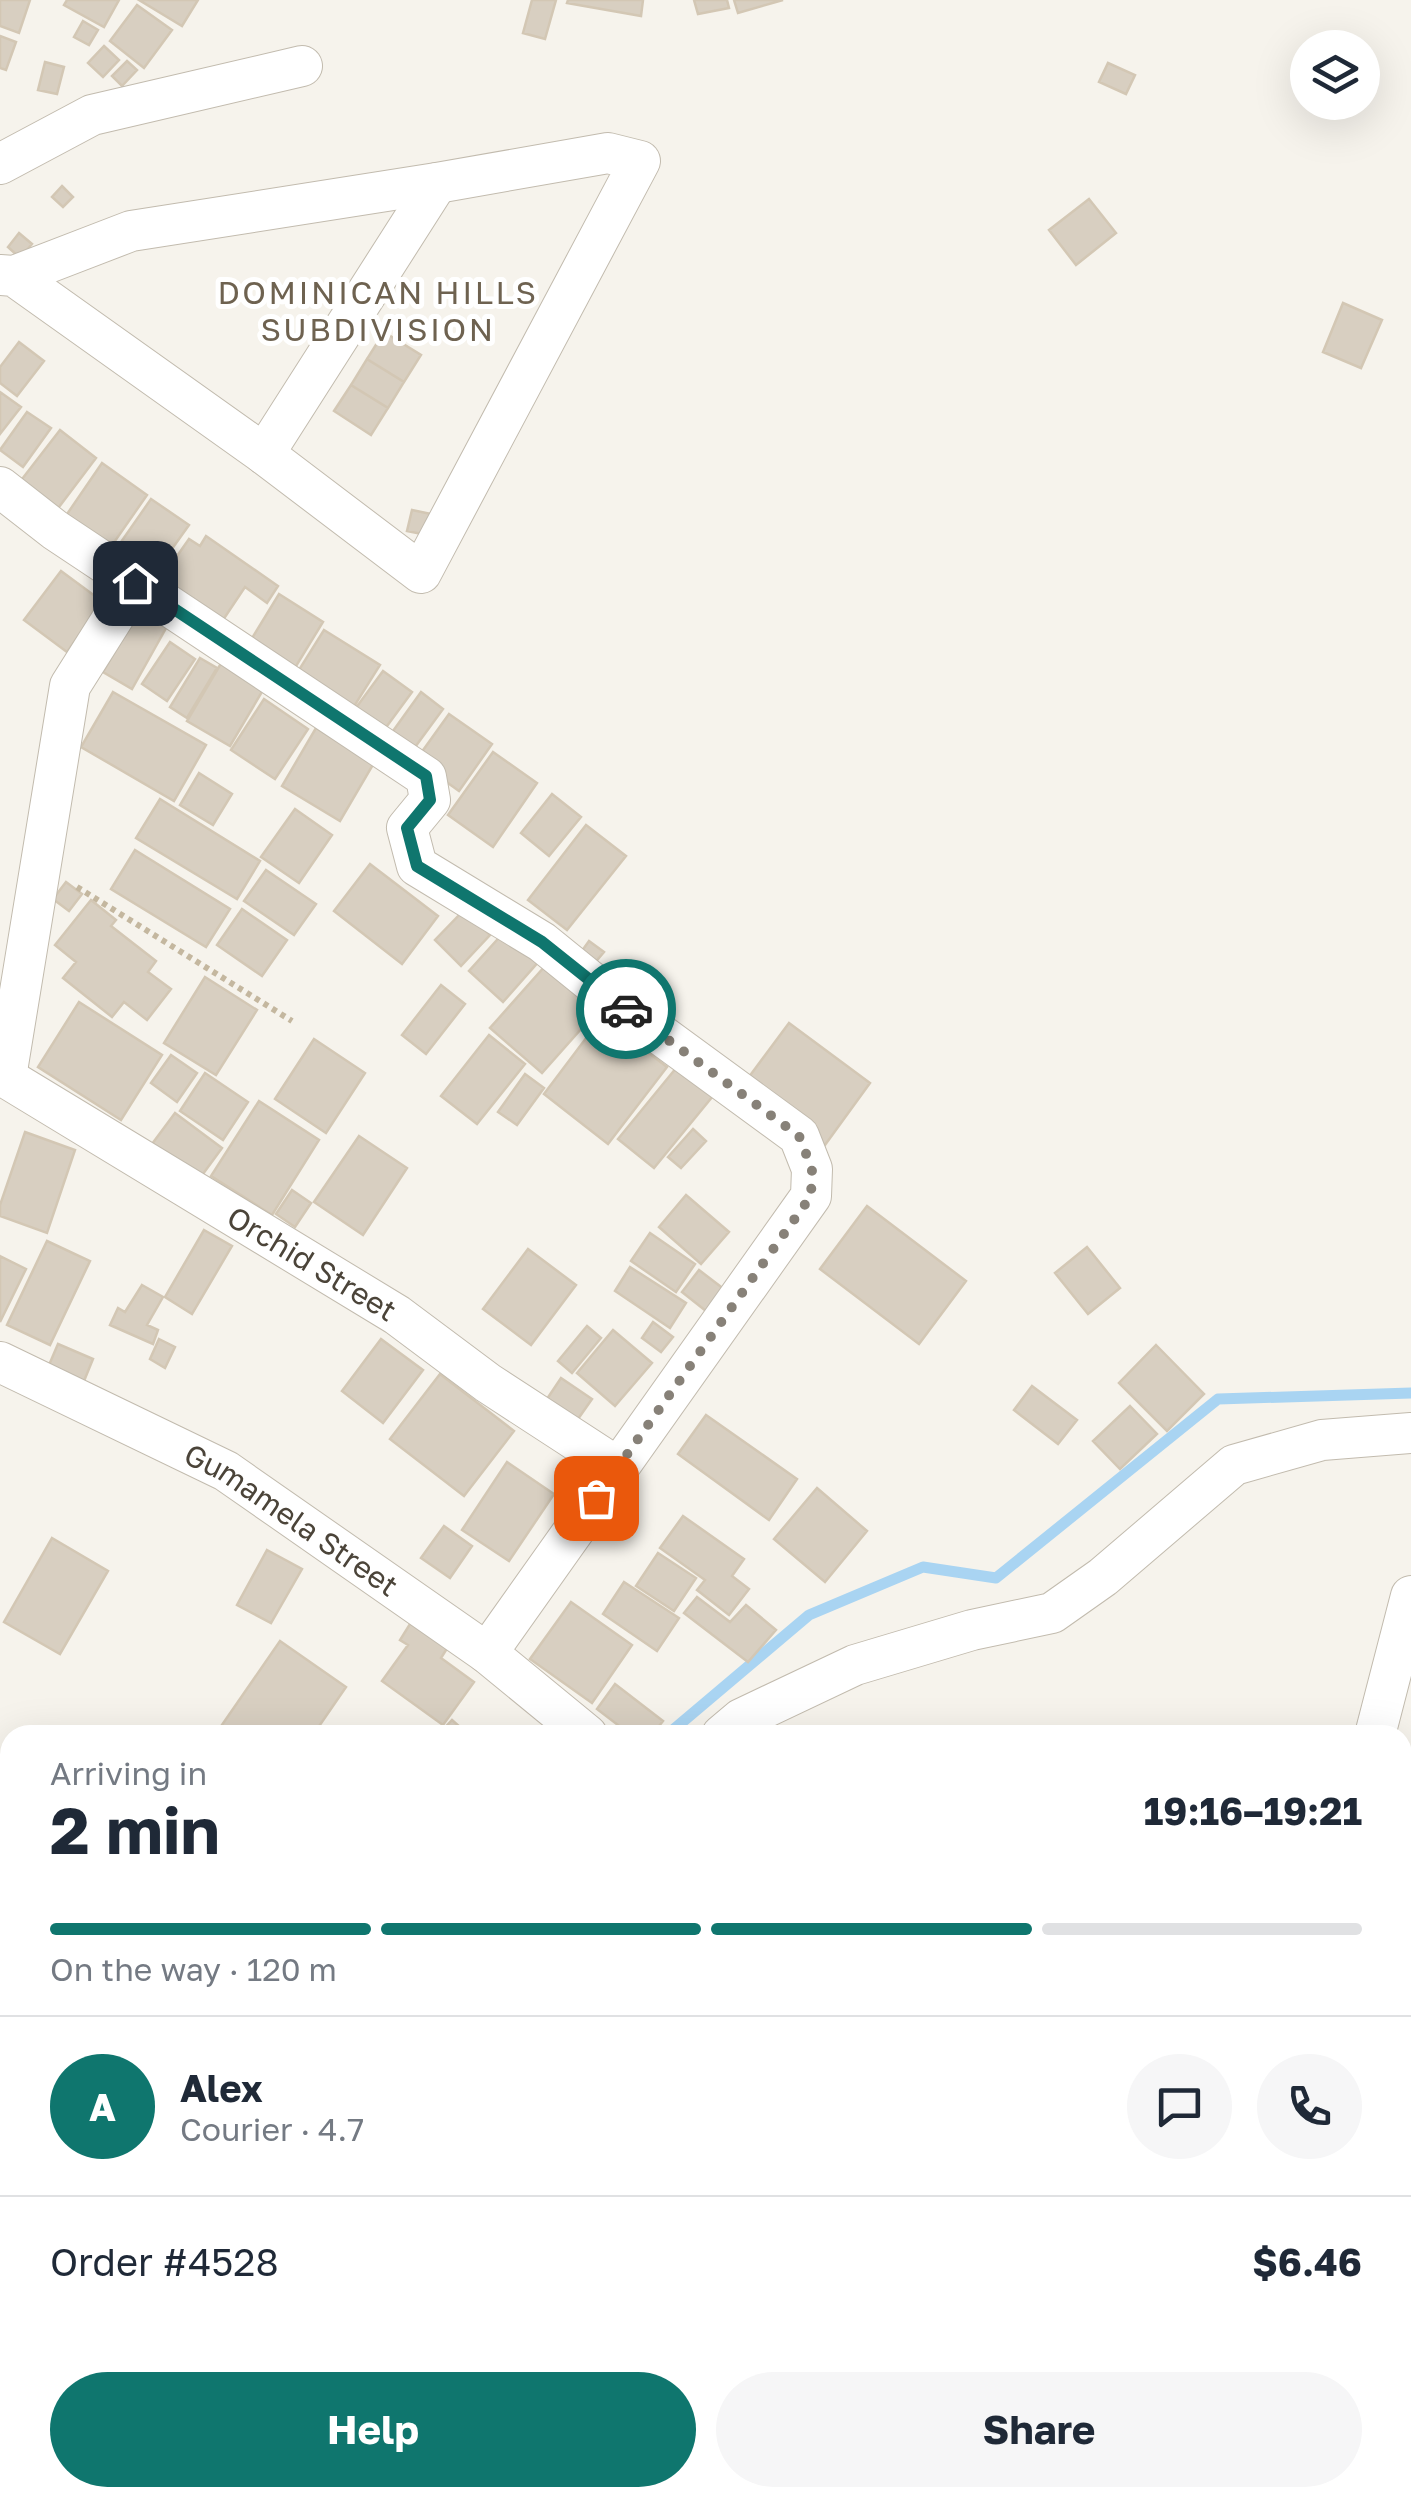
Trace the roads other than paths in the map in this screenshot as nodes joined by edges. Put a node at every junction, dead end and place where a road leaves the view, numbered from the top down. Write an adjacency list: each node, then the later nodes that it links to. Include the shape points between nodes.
1 (302, 66): 2 (street, via 92,115)
2 (0, 164)
3 (437, 184): 4 (street, via 131,231); 5 (street); 5 (street, via 608,153 640,161 421,573)
4 (7, 276): 5 (street)
5 (264, 454)
6 (0, 487): 7 (street)
7 (135, 583): 8 (street, via 70,686); 11 (street, via 426,776 430,800 407,828 417,866 542,942 799,1136 812,1169 811,1196)
8 (3, 1075): 11 (street, Orchid Street, via 397,1314)
9 (0, 1362): 13 (street, Gumamela Street, via 226,1471)
10 (1411, 1433): 15 (street, via 1322,1440 1234,1465 1052,1613 856,1666)
11 (617, 1467): 13 (street)
12 (1411, 1596): 16 (street)
13 (487, 1653): 14 (street, Gumamela Street)
14 (575, 1725)
15 (734, 1725)
16 (1378, 1725)

